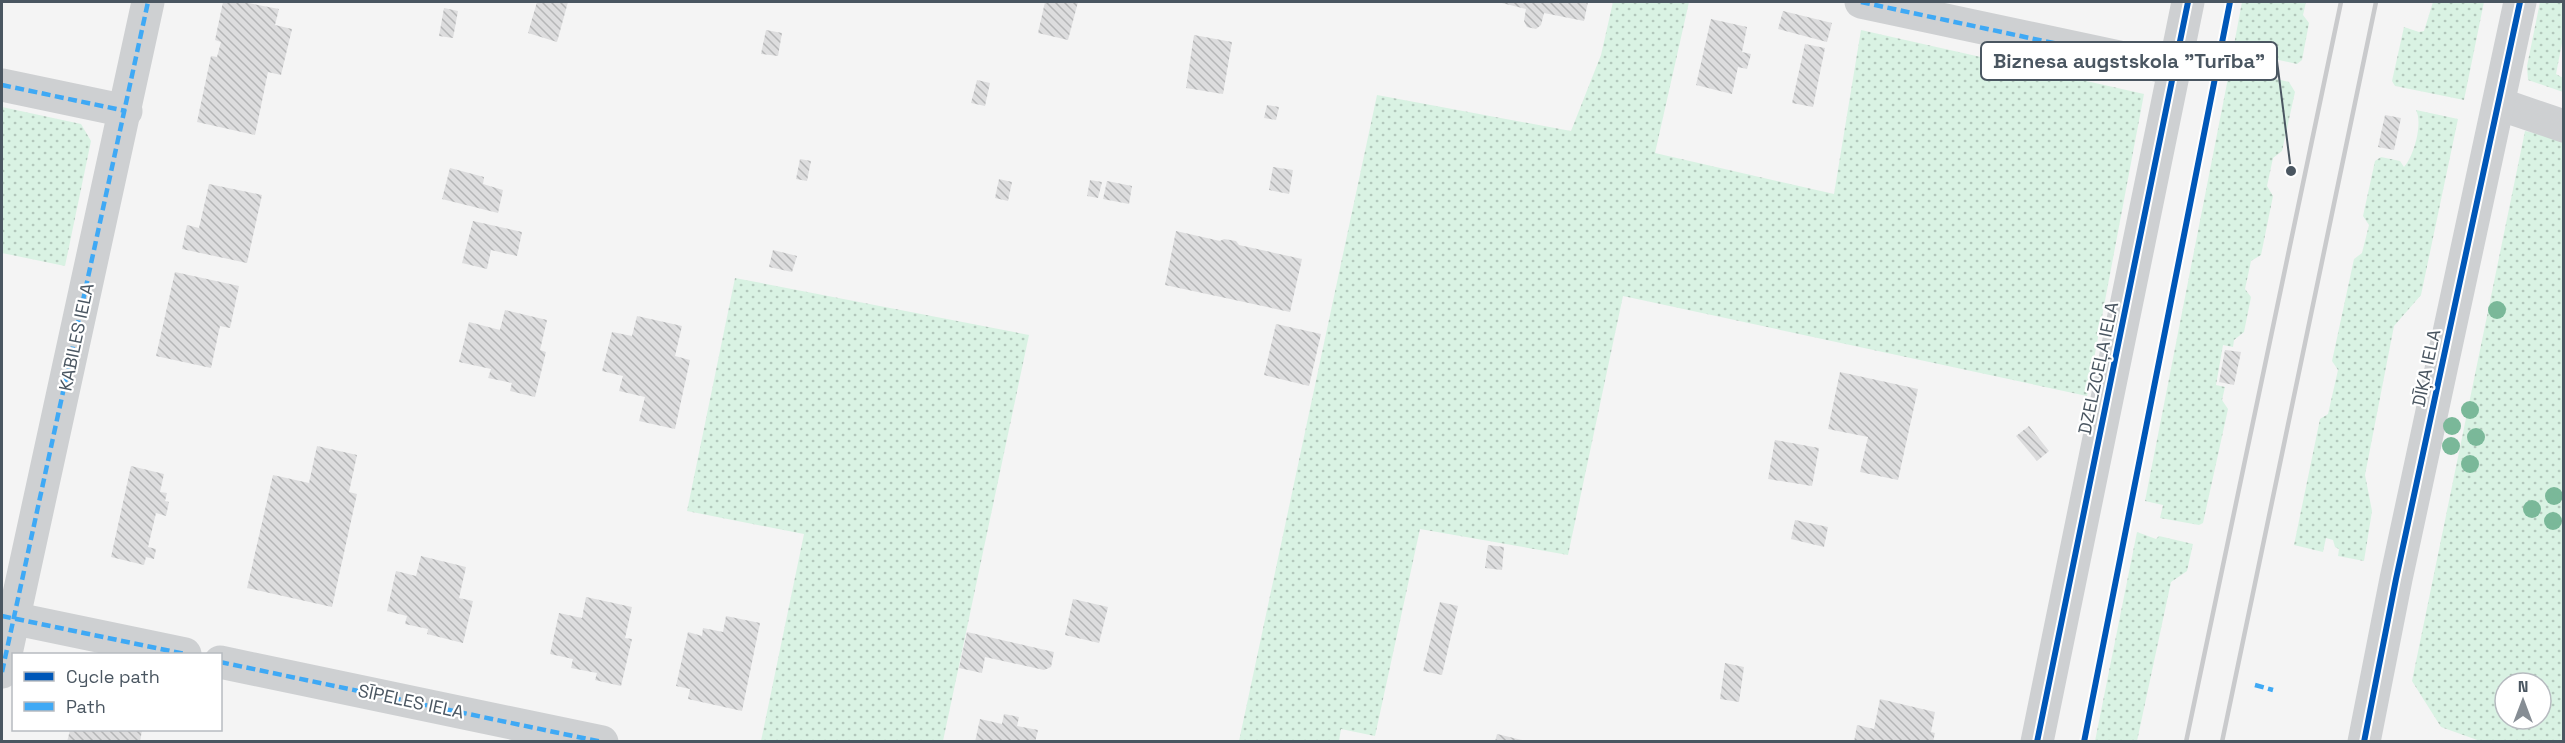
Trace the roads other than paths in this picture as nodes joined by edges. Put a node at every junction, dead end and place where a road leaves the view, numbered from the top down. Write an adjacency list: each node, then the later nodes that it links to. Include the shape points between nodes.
1 (148, 2): 8 (street, KABILES IELA)
2 (1861, 2): 5 (street)
3 (2188, 2): 5 (street, DZELZCEĻA IELA)
4 (2520, 2): 7 (street, DĪĶA IELA)
5 (2175, 69): 15 (street, DZELZCEĻA IELA)
6 (2, 85): 8 (street)
7 (2499, 104): 9 (street); 16 (street, DĪĶA IELA)
8 (126, 111): 10 (street, KABILES IELA)
9 (2564, 126)
10 (7, 618): 11 (street); 13 (street, KABILES IELA)
11 (181, 653)
12 (222, 662): 14 (street, SĪPELES IELA)
13 (2, 672)
14 (602, 741)
15 (2037, 741)
16 (2364, 741)

